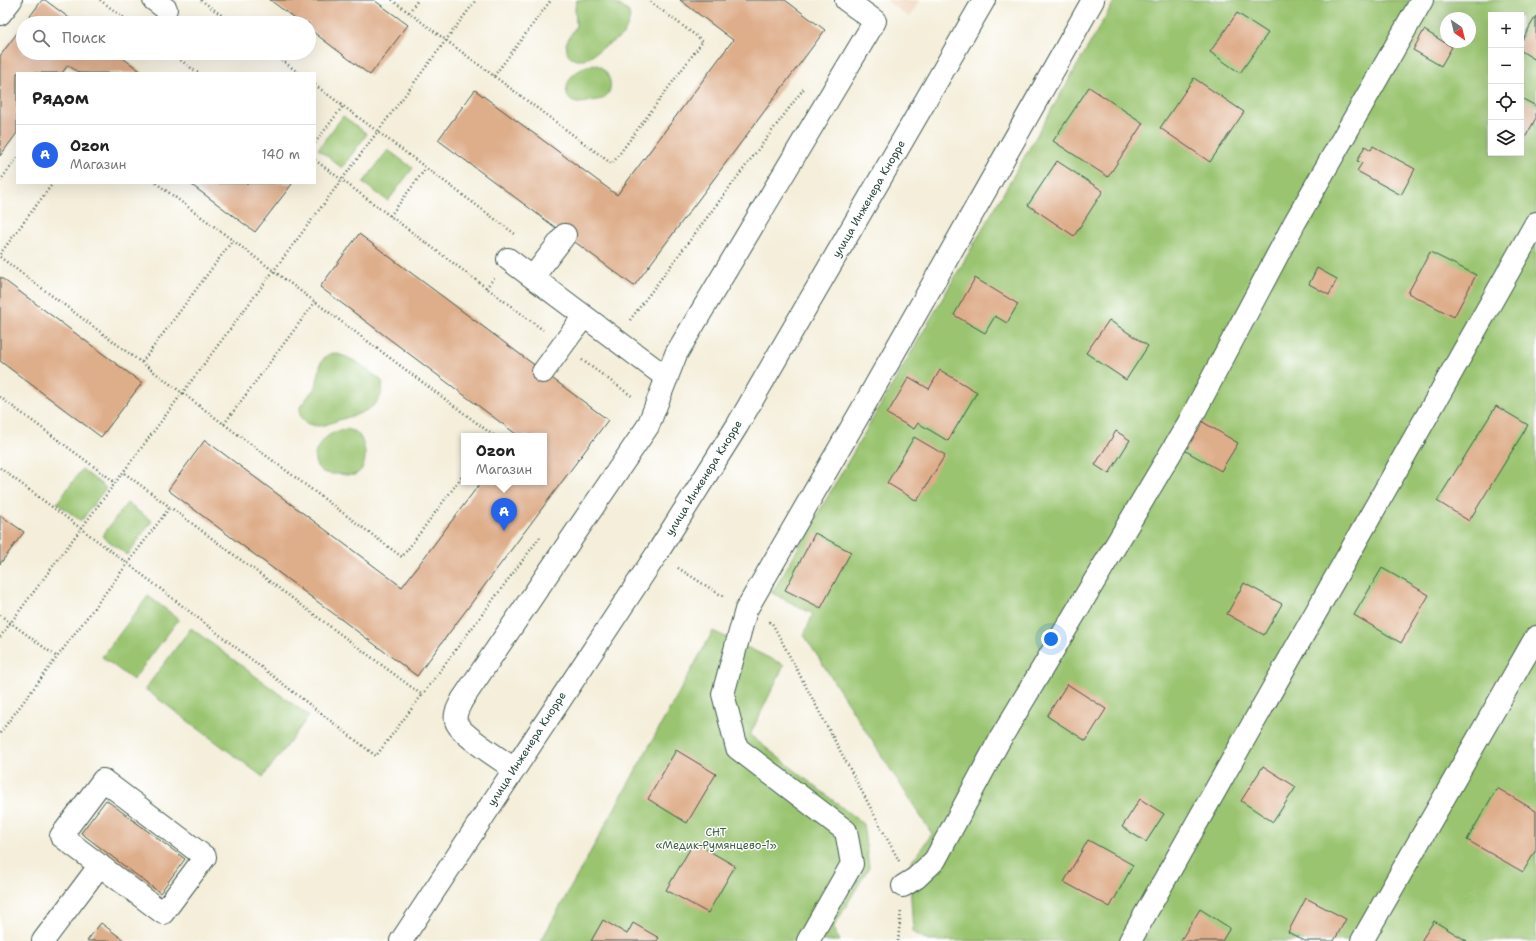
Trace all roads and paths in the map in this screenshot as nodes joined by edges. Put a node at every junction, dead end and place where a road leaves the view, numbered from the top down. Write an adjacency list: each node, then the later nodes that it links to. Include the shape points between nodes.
1 (11, 0): 14 (street)
2 (100, 0): 15 (path)
3 (201, 0): 16 (path)
4 (392, 0): 13 (path)
5 (418, 0): 13 (path)
6 (476, 0): 17 (path)
7 (551, 0): 22 (path)
8 (648, 0): 22 (path, via 703,41 612,164)
9 (846, 0): 52 (street, via 875,21 676,354)
10 (984, 0): 65 (street, улица Инженера Кнорре, via 737,426)
11 (1093, 0): 67 (street)
12 (1422, 0): 77 (street, via 1294,222 1188,424 999,741 935,860)
13 (409, 12): 17 (path)
14 (0, 14)
15 (122, 16)
16 (223, 16)
17 (446, 40): 22 (path); 26 (path)
18 (180, 60): 20 (path)
19 (281, 60): 21 (path)
20 (197, 72)
21 (298, 72)
22 (494, 76)
23 (809, 80): 47 (path)
24 (316, 86): 25 (path)
25 (343, 106): 26 (path); 27 (path)
26 (378, 132): 30 (path); 31 (path)
27 (316, 142)
28 (16, 159): 32 (path)
29 (316, 161): 31 (path)
30 (426, 168): 35 (path); 37 (path)
31 (342, 180): 35 (path); 42 (path)
32 (0, 181)
33 (52, 184): 40 (path)
34 (157, 184): 39 (path)
35 (390, 216): 49 (path)
36 (1536, 223): 82 (street)
37 (516, 235)
38 (565, 235): 43 (street)
39 (233, 240): 42 (path); 50 (path)
40 (0, 255): 50 (path)
41 (508, 259): 43 (street)
42 (274, 271): 44 (path); 53 (path)
43 (533, 278): 46 (street)
44 (315, 302): 56 (path); 57 (path)
45 (624, 315): 47 (path)
46 (584, 316): 49 (street); 52 (street)
47 (630, 320): 48 (path)
48 (636, 324)
49 (563, 345): 51 (street); 55 (path)
50 (142, 362): 53 (path)
51 (543, 372)
52 (667, 378): 55 (street)
53 (183, 393): 56 (path); 59 (path)
54 (0, 397): 61 (path)
55 (652, 412): 75 (street, via 648,426 466,694 456,713 456,722 464,733)
56 (224, 424): 60 (path, via 402,557)
57 (490, 433)
58 (0, 468): 63 (path)
59 (123, 472): 61 (path); 62 (path)
60 (461, 478)
61 (116, 483): 63 (path)
62 (170, 507): 66 (path); 73 (path)
63 (81, 529): 66 (path); 69 (path)
64 (541, 536): 73 (path)
65 (656, 554): 67 (path); 75 (street, улица Инженера Кнорре)
66 (128, 564): 72 (path); 73 (path, via 376,756)
67 (746, 610): 77 (path, via 772,623 899,861); 80 (street, via 723,694 737,748 846,831 852,864)
68 (0, 615): 69 (path)
69 (11, 623): 70 (path); 72 (path)
70 (0, 637)
71 (1536, 637): 83 (street)
72 (57, 657): 74 (path)
73 (422, 695)
74 (0, 733)
75 (514, 769): 79 (street, улица Инженера Кнорре)
76 (100, 865): 76 (street, via 61,836 103,780 205,857 163,912); 78 (street)
77 (903, 886): 81 (path)
78 (43, 941)
79 (401, 941)
80 (808, 941)
81 (898, 941)
82 (1130, 941)
83 (1362, 941)

